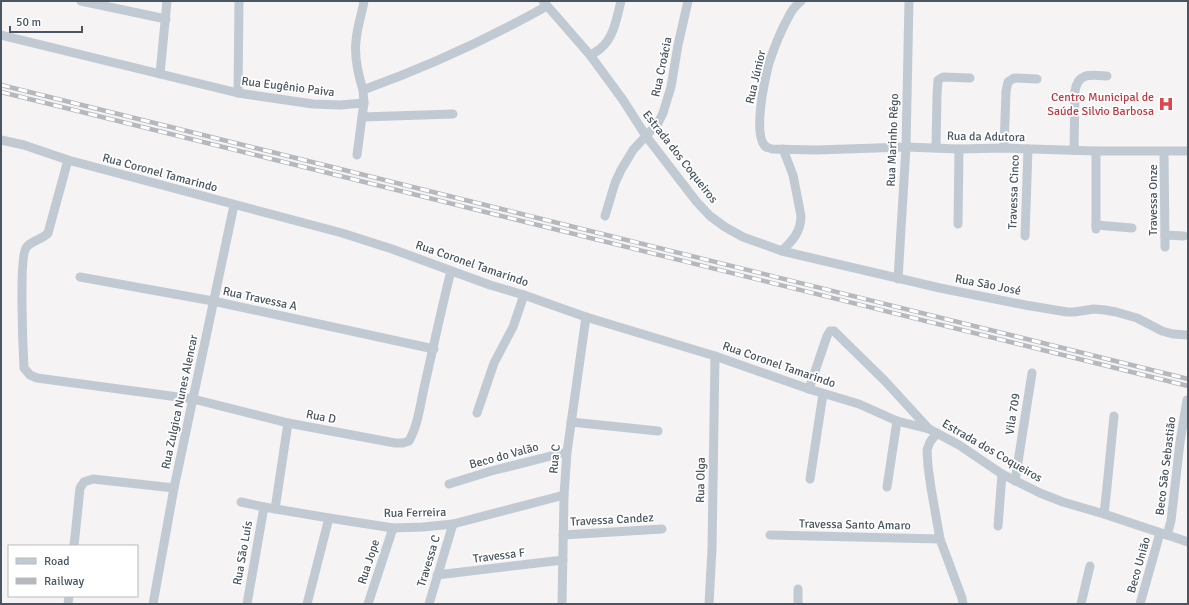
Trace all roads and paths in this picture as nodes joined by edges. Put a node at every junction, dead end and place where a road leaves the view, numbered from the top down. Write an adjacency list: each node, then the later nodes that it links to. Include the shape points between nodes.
1 (84, 1): 10 (street)
2 (168, 1): 10 (street)
3 (239, 1): 18 (street)
4 (364, 1): 17 (street, via 355,50)
5 (621, 1): 12 (street, via 609,39)
6 (688, 1): 22 (street, Rua Croácia, via 667,102 658,123)
7 (801, 1): 27 (street, Rua Júnior, via 793,8 781,31 769,63 761,103 762,139 766,147)
8 (908, 1): 24 (street, Rua Marinho Rêgo)
9 (545, 4): 12 (street, Estrada dos Coqueiros); 17 (street, via 480,42)
10 (166, 19): 13 (street)
11 (1, 35): 13 (street, Rua Eugênio Paiva)
12 (590, 55): 22 (street, Estrada dos Coqueiros)
13 (160, 74): 18 (street, Rua Eugênio Paiva)
14 (1107, 76): 30 (street, via 1084,76 1077,82)
15 (970, 78): 25 (street, via 943,77 938,80)
16 (1037, 79): 26 (street, via 1014,78 1008,82)
17 (363, 90): 19 (street)
18 (238, 93): 19 (street, Rua Eugênio Paiva, via 313,104)
19 (364, 103): 21 (street)
20 (453, 114): 21 (street)
21 (362, 117): 34 (street)
22 (646, 136): 37 (street, Rua Croácia, via 621,170); 44 (street, Estrada dos Coqueiros, via 710,216 743,238)
23 (1, 140): 35 (street, Rua Coronel Tamarindo)
24 (906, 147): 25 (street, Rua da Adutora); 27 (street, Rua da Adutora); 47 (street, Rua Marinho Rêgo)
25 (936, 148): 28 (street, Rua da Adutora)
26 (1004, 148): 28 (street, Rua da Adutora); 29 (street, Rua da Adutora)
27 (783, 149): 44 (street, via 793,175 801,222 798,232)
28 (959, 149): 38 (street)
29 (1028, 149): 30 (street, Rua da Adutora); 41 (street, Travessa Cinco)
30 (1074, 150): 31 (street, Rua da Adutora)
31 (1096, 151): 33 (street, Rua da Adutora); 39 (street, via 1096,227)
32 (1188, 151): 33 (street, Rua da Adutora)
33 (1164, 152): 40 (street, Travessa Onze)
34 (357, 155)
35 (68, 160): 36 (street, Rua Coronel Tamarindo); 57 (street, Rua D, via 48,233 30,243 25,249 24,368 37,378)
36 (234, 205): 45 (street, Rua Coronel Tamarindo, via 356,238); 49 (street, Rua Zulgica Nunes Alencar)
37 (605, 216)
38 (958, 224)
39 (1132, 228)
40 (1165, 235): 42 (street); 43 (street, Travessa Onze)
41 (1025, 236)
42 (1184, 236)
43 (1165, 247)
44 (782, 251): 47 (street, Rua São José)
45 (452, 271): 48 (street, Rua Coronel Tamarindo); 52 (street, Rua D)
46 (80, 277): 49 (street, Rua Travessa A)
47 (898, 279): 51 (street, Rua São José, via 1043,308 1074,312 1094,309 1111,311 1137,318 1162,331)
48 (524, 295): 50 (street, Rua Coronel Tamarindo); 59 (street, via 513,327 494,363)
49 (213, 301): 52 (street, Rua Travessa A); 57 (street, Rua Zulgica Nunes Alencar)
50 (586, 317): 53 (street, Rua Coronel Tamarindo); 62 (street, Rua C)
51 (1188, 335)
52 (434, 349): 63 (street, Rua D, via 409,441 395,443)
53 (715, 356): 55 (street, Rua Coronel Tamarindo); 99 (street, Rua Olga)
54 (1032, 374): 69 (street, Vila 709)
55 (808, 389): 56 (street, Rua Coronel Tamarindo); 65 (street, Estrada dos Coqueiros, via 827,336 830,331 834,331)
56 (823, 394): 61 (street, Rua Coronel Tamarindo, via 859,404); 68 (street)
57 (194, 399): 63 (street, Rua D); 72 (street, Rua Zulgica Nunes Alencar)
58 (1187, 401): 83 (street, Beco São Sebastião, via 1171,521)
59 (477, 413)
60 (1114, 416): 77 (street)
61 (897, 421): 65 (street, Rua Coronel Tamarindo); 71 (street)
62 (571, 422): 64 (street); 66 (street, Rua C)
63 (288, 423): 76 (street)
64 (658, 430)
65 (933, 431): 67 (street, Estrada dos Coqueiros); 86 (street, via 927,450 928,466)
66 (567, 452): 70 (street, Beco do Valão); 73 (street, Rua C)
67 (1002, 474): 69 (street, Estrada dos Coqueiros); 80 (street)
68 (810, 479)
69 (1015, 481): 77 (street, Estrada dos Coqueiros, via 1063,502)
70 (449, 484)
71 (887, 487)
72 (174, 488): 88 (street, via 93,479 84,482 80,488); 93 (street, Rua Zulgica Nunes Alencar)
73 (564, 495): 79 (street, Rua Ferreira); 84 (street, Rua C)
74 (241, 502): 75 (street, Rua Ferreira)
75 (264, 507): 76 (street, Rua Ferreira); 94 (street, Rua São Luís)
76 (275, 509): 78 (street, Rua Ferreira)
77 (1104, 514): 83 (street, Estrada dos Coqueiros)
78 (329, 518): 81 (street, Rua Ferreira); 95 (street)
79 (453, 524): 81 (street, Rua Ferreira); 91 (street, Travessa C)
80 (998, 526)
81 (394, 528): 96 (street, Rua Jope)
82 (662, 529): 84 (street, Travessa Candez)
83 (1164, 534): 87 (street, Estrada dos Coqueiros); 103 (street, Beco União)
84 (563, 535): 89 (street, Rua C)
85 (770, 535): 86 (street, Travessa Santo Amaro)
86 (940, 538): 101 (street)
87 (1188, 542)
88 (74, 545)
89 (563, 560): 91 (street, Travessa F); 98 (street, Rua C)
90 (1090, 566): 102 (street)
91 (438, 575): 97 (street, Travessa C)
92 (798, 589): 100 (street)
93 (153, 604)
94 (247, 604)
95 (307, 604)
96 (368, 604)
97 (428, 604)
98 (562, 604)
99 (710, 604)
100 (798, 604)
101 (963, 604)
102 (1081, 604)
103 (1140, 604)

